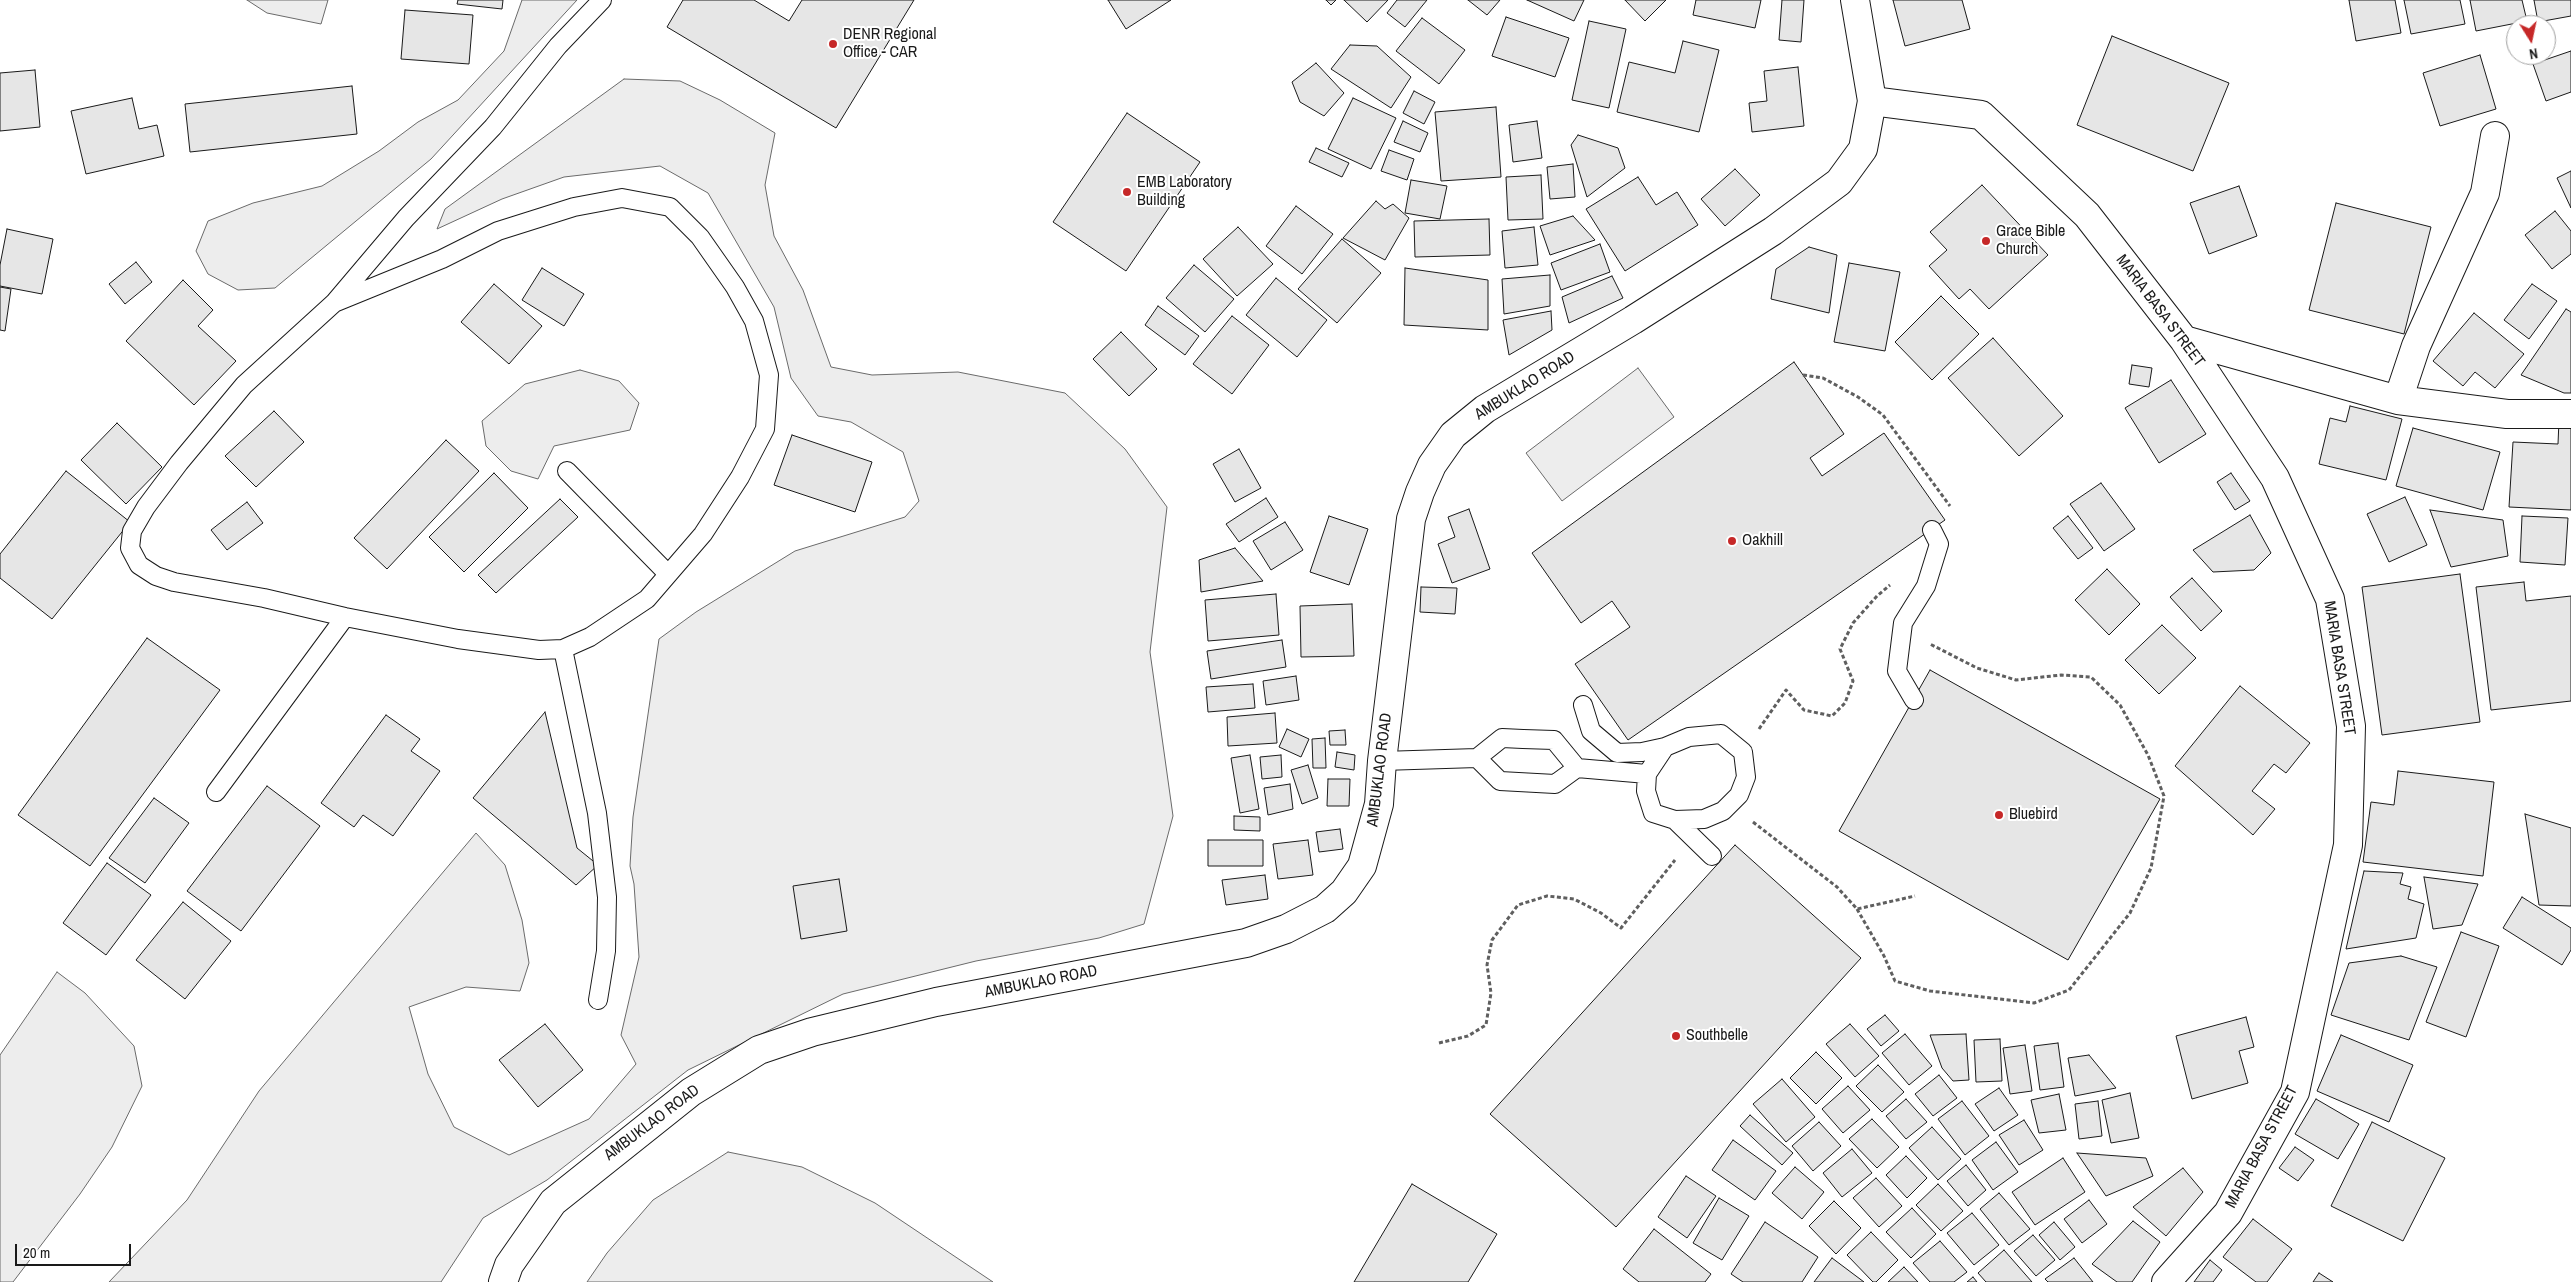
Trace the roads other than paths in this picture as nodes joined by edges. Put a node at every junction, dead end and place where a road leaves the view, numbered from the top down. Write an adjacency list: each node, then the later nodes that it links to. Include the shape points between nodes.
1 (602, 0): 5 (lane, via 558,46 493,128 406,218)
2 (1855, 0): 3 (street, AMBUKLAO ROAD)
3 (1872, 101): 6 (street, MARIA BASA STREET, via 1981,115 2087,214); 18 (street, AMBUKLAO ROAD, via 1863,149 1839,182 1825,194 1634,320 1485,409 1453,435 1432,464 1411,519)
4 (2495, 136): 7 (street, via 2485,193 2416,346)
5 (334, 302): 11 (lane, via 442,259 498,231 574,207 622,198 670,207 700,237 735,287 754,321 769,375 765,429 740,477 703,534); 12 (lane, via 244,385 178,462 132,531 130,548 139,564 156,576)
6 (2184, 340): 7 (street); 26 (street, MARIA BASA STREET, via 2275,478 2330,599 2351,726 2348,845 2295,1092 2228,1213)
7 (2398, 400): 8 (street, via 2507,414)
8 (2571, 414)
9 (567, 471): 11 (lane)
10 (1932, 530): 14 (lane, via 1939,544 1926,586 1903,623 1897,671)
11 (668, 574): 13 (lane, via 647,599 590,637)
12 (345, 617): 13 (lane, via 458,639 539,650); 21 (lane)
13 (563, 649): 24 (lane, via 597,814 607,897 606,951)
14 (1914, 700)
15 (1583, 705): 16 (lane, via 1591,731 1618,753)
16 (1665, 747): 20 (lane); 22 (lane, via 1689,737 1721,734 1743,752 1746,777 1739,795 1723,811 1704,819)
17 (1477, 758): 18 (lane); 19 (lane, via 1500,781 1555,784); 19 (lane, via 1502,738 1554,740)
18 (1382, 761): 25 (street, AMBUKLAO ROAD, via 1379,804 1362,866 1344,892 1325,909 1286,929 1246,943 936,1002 812,1032 759,1050 691,1092 553,1202 509,1265)
19 (1577, 768): 20 (lane)
20 (1647, 774): 22 (lane, via 1646,791 1653,813)
21 (216, 792)
22 (1675, 820): 23 (lane)
23 (1712, 856)
24 (598, 1000)
25 (503, 1282)
26 (2166, 1282)

